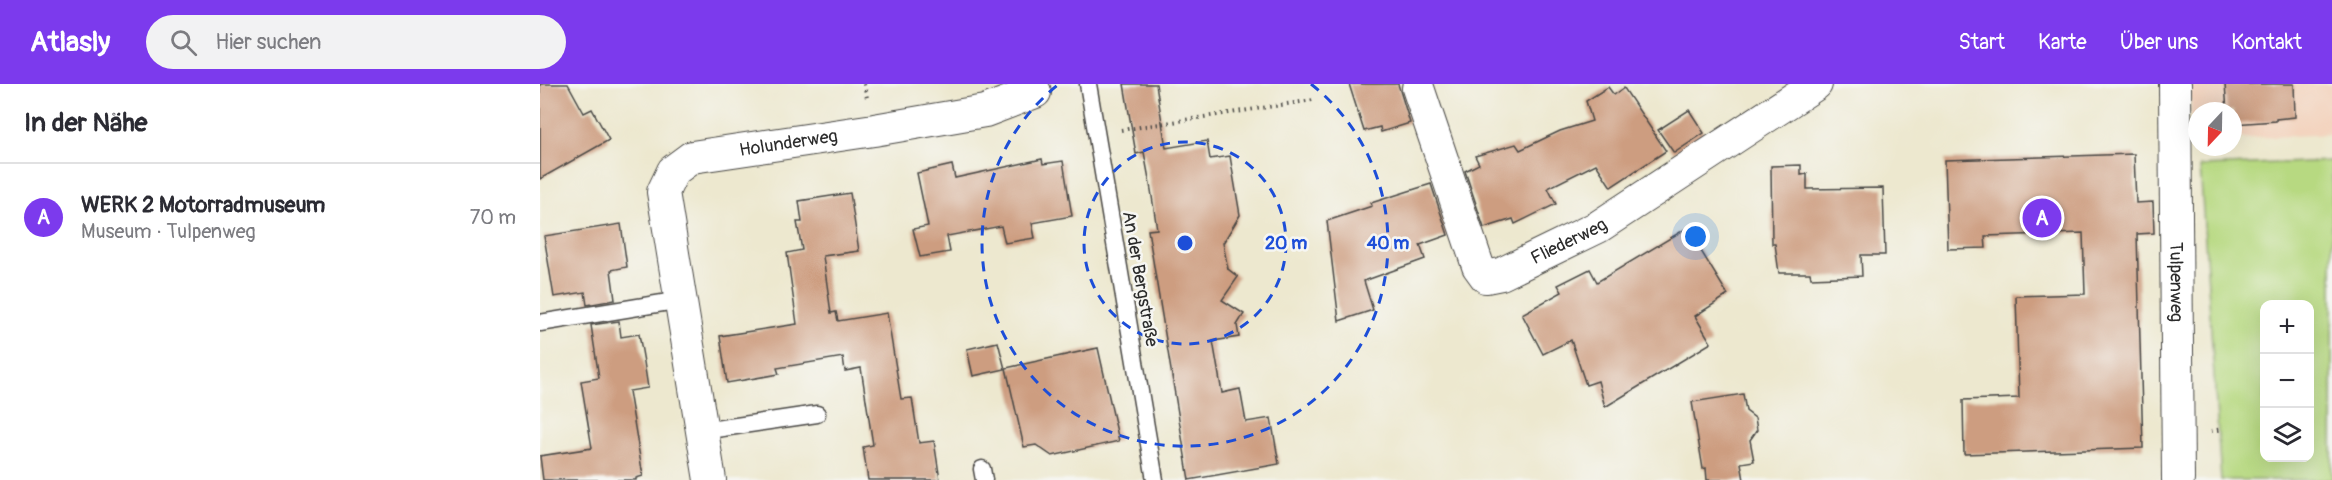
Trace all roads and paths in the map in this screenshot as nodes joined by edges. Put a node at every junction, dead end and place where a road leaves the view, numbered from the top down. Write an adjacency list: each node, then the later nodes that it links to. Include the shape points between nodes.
1 (1088, 84): 7 (lane, An der Bergstraße)
2 (1816, 84): 4 (street, Fliederweg, via 1598,227 1486,278 1478,266)
3 (2175, 84): 14 (street, Tulpenweg)
4 (1418, 88)
5 (1035, 92): 8 (street, Holunderweg, via 985,111 692,157 673,171 663,192)
6 (1312, 100): 7 (path)
7 (1096, 134): 13 (lane, An der Bergstraße)
8 (681, 300): 9 (lane); 11 (street, Holunderweg)
9 (540, 323)
10 (817, 414): 11 (lane)
11 (702, 431): 12 (street, Holunderweg)
12 (710, 480)
13 (1155, 480)
14 (2178, 480)

